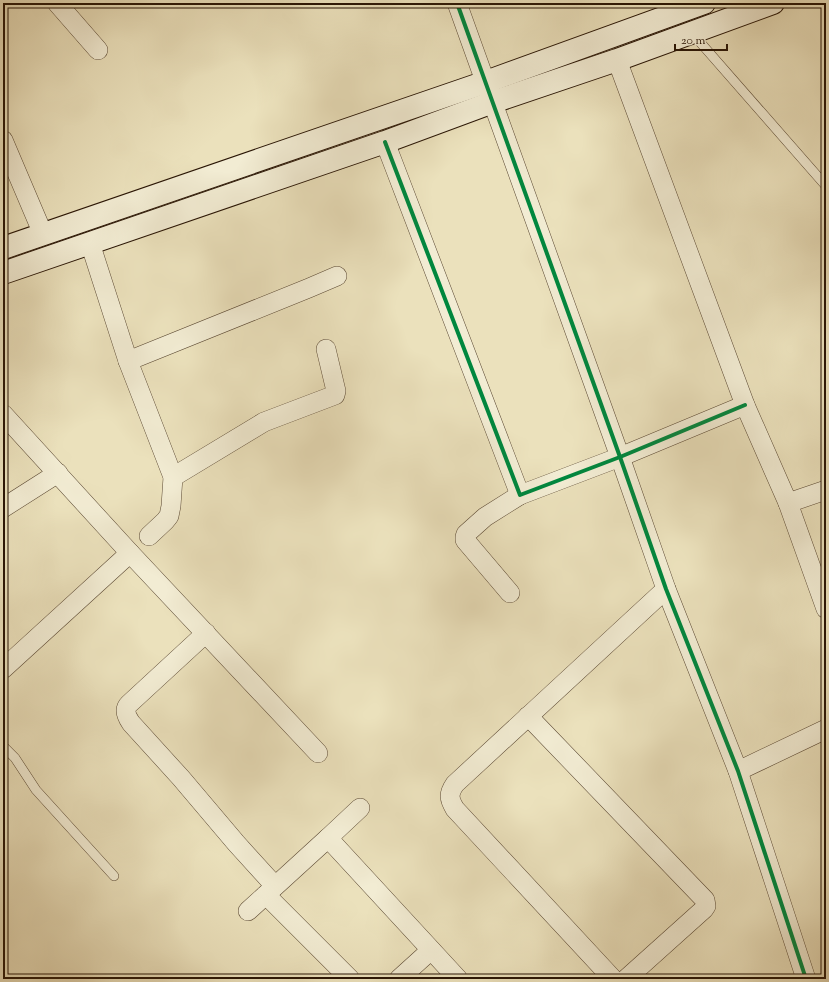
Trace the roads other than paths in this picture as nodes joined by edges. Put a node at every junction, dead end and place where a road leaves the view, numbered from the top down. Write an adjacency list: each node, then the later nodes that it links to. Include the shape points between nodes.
1 (57, 3): 7 (street)
2 (457, 3): 9 (street)
3 (704, 3): 5 (main road)
4 (773, 3): 6 (main road)
5 (668, 9): 9 (main road)
6 (691, 32): 8 (main road); 13 (lane)
7 (98, 50)
8 (617, 60): 10 (main road); 21 (street)
9 (486, 82): 10 (street); 14 (main road)
10 (493, 102): 12 (main road); 23 (street)
11 (3, 140): 14 (street)
12 (385, 142): 15 (main road); 27 (street)
13 (826, 186)
14 (43, 234): 16 (main road)
15 (90, 243): 17 (main road); 20 (street)
16 (3, 248)
17 (3, 273)
18 (337, 276): 20 (street)
19 (326, 349): 25 (street, via 335,395 264,422)
20 (128, 361): 25 (street)
21 (745, 405): 23 (street); 28 (street)
22 (3, 414): 24 (street)
23 (620, 457): 27 (street); 32 (street)
24 (58, 473): 29 (street); 31 (street)
25 (173, 477): 30 (street, via 169,516)
26 (826, 490): 28 (street)
27 (520, 495): 33 (street, via 485,517 465,537)
28 (788, 503): 34 (street)
29 (3, 508)
30 (149, 536)
31 (130, 553): 35 (street); 36 (street)
32 (666, 589): 37 (street); 41 (street)
33 (510, 593)
34 (826, 607)
35 (206, 633): 40 (street); 45 (street, via 127,706 126,714 131,723 236,843)
36 (3, 669)
37 (528, 716): 51 (street, via 454,784 450,791 451,802); 52 (street, via 704,900 704,909)
38 (826, 729): 41 (street)
39 (3, 746): 44 (lane, via 15,758 36,790)
40 (318, 753)
41 (738, 770): 53 (street)
42 (360, 808): 43 (street)
43 (328, 838): 45 (street); 47 (street)
44 (114, 876)
45 (270, 890): 46 (street); 48 (street)
46 (248, 911)
47 (431, 950): 49 (street); 50 (street)
48 (350, 979)
49 (399, 979)
50 (458, 979)
51 (613, 979)
52 (626, 979)
53 (806, 979)

